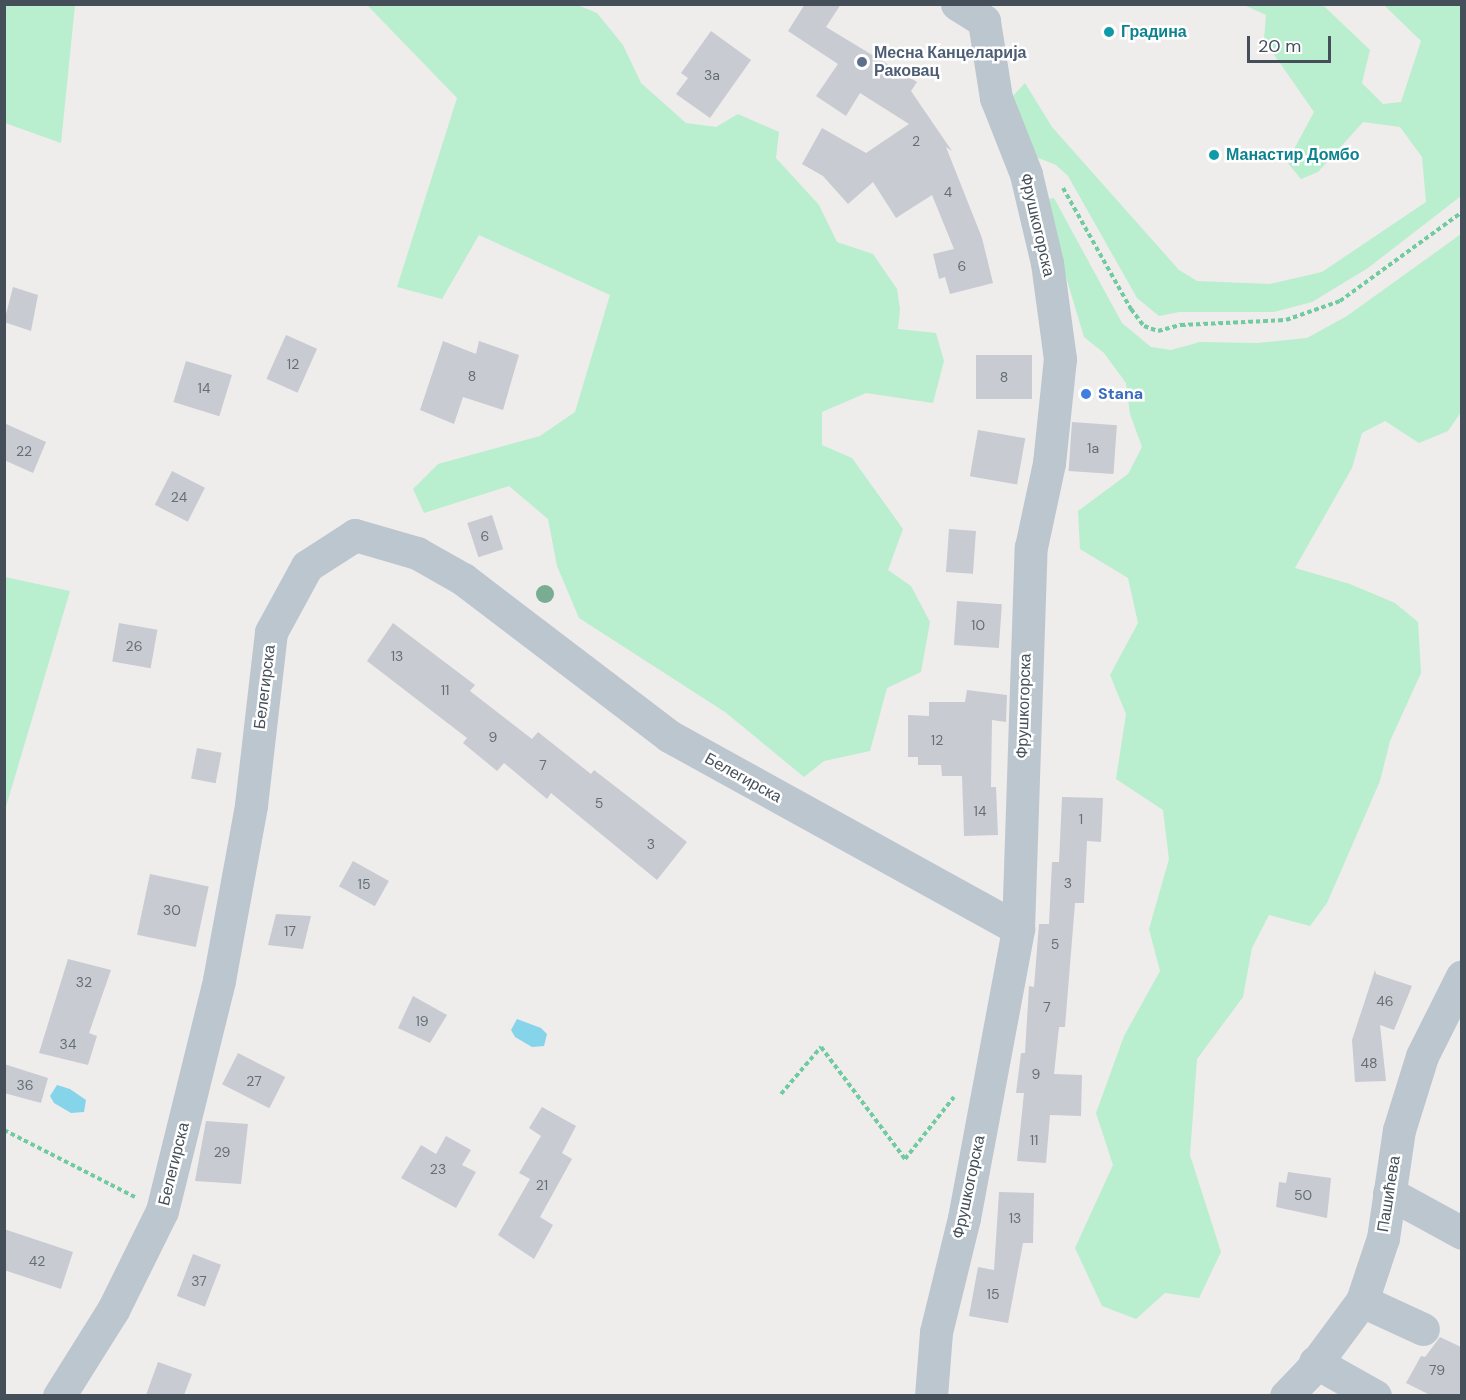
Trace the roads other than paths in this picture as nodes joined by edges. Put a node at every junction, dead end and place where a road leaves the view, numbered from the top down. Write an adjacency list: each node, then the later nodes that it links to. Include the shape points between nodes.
1 (979, 10): 2 (street, Фрушкогорска, via 996,98 1026,174 1047,263 1060,359 1049,463 1031,547)
2 (1018, 929): 9 (street, Белегирска, via 669,736 463,579 417,553 355,535 307,566 271,632 251,805 221,969 162,1211 113,1310); 10 (street, Фрушкогорска, via 964,1218 936,1332)
3 (1461, 976): 4 (street, Пашићева, via 1422,1056 1399,1130)
4 (1389, 1193): 5 (street); 6 (street, Пашићева, via 1383,1238)
5 (1461, 1233)
6 (1362, 1301): 7 (street); 8 (street, Пашићева)
7 (1424, 1329)
8 (1315, 1362): 11 (street, Пашићева); 12 (street)
9 (58, 1395)
10 (931, 1395)
11 (1286, 1395)
12 (1375, 1395)

